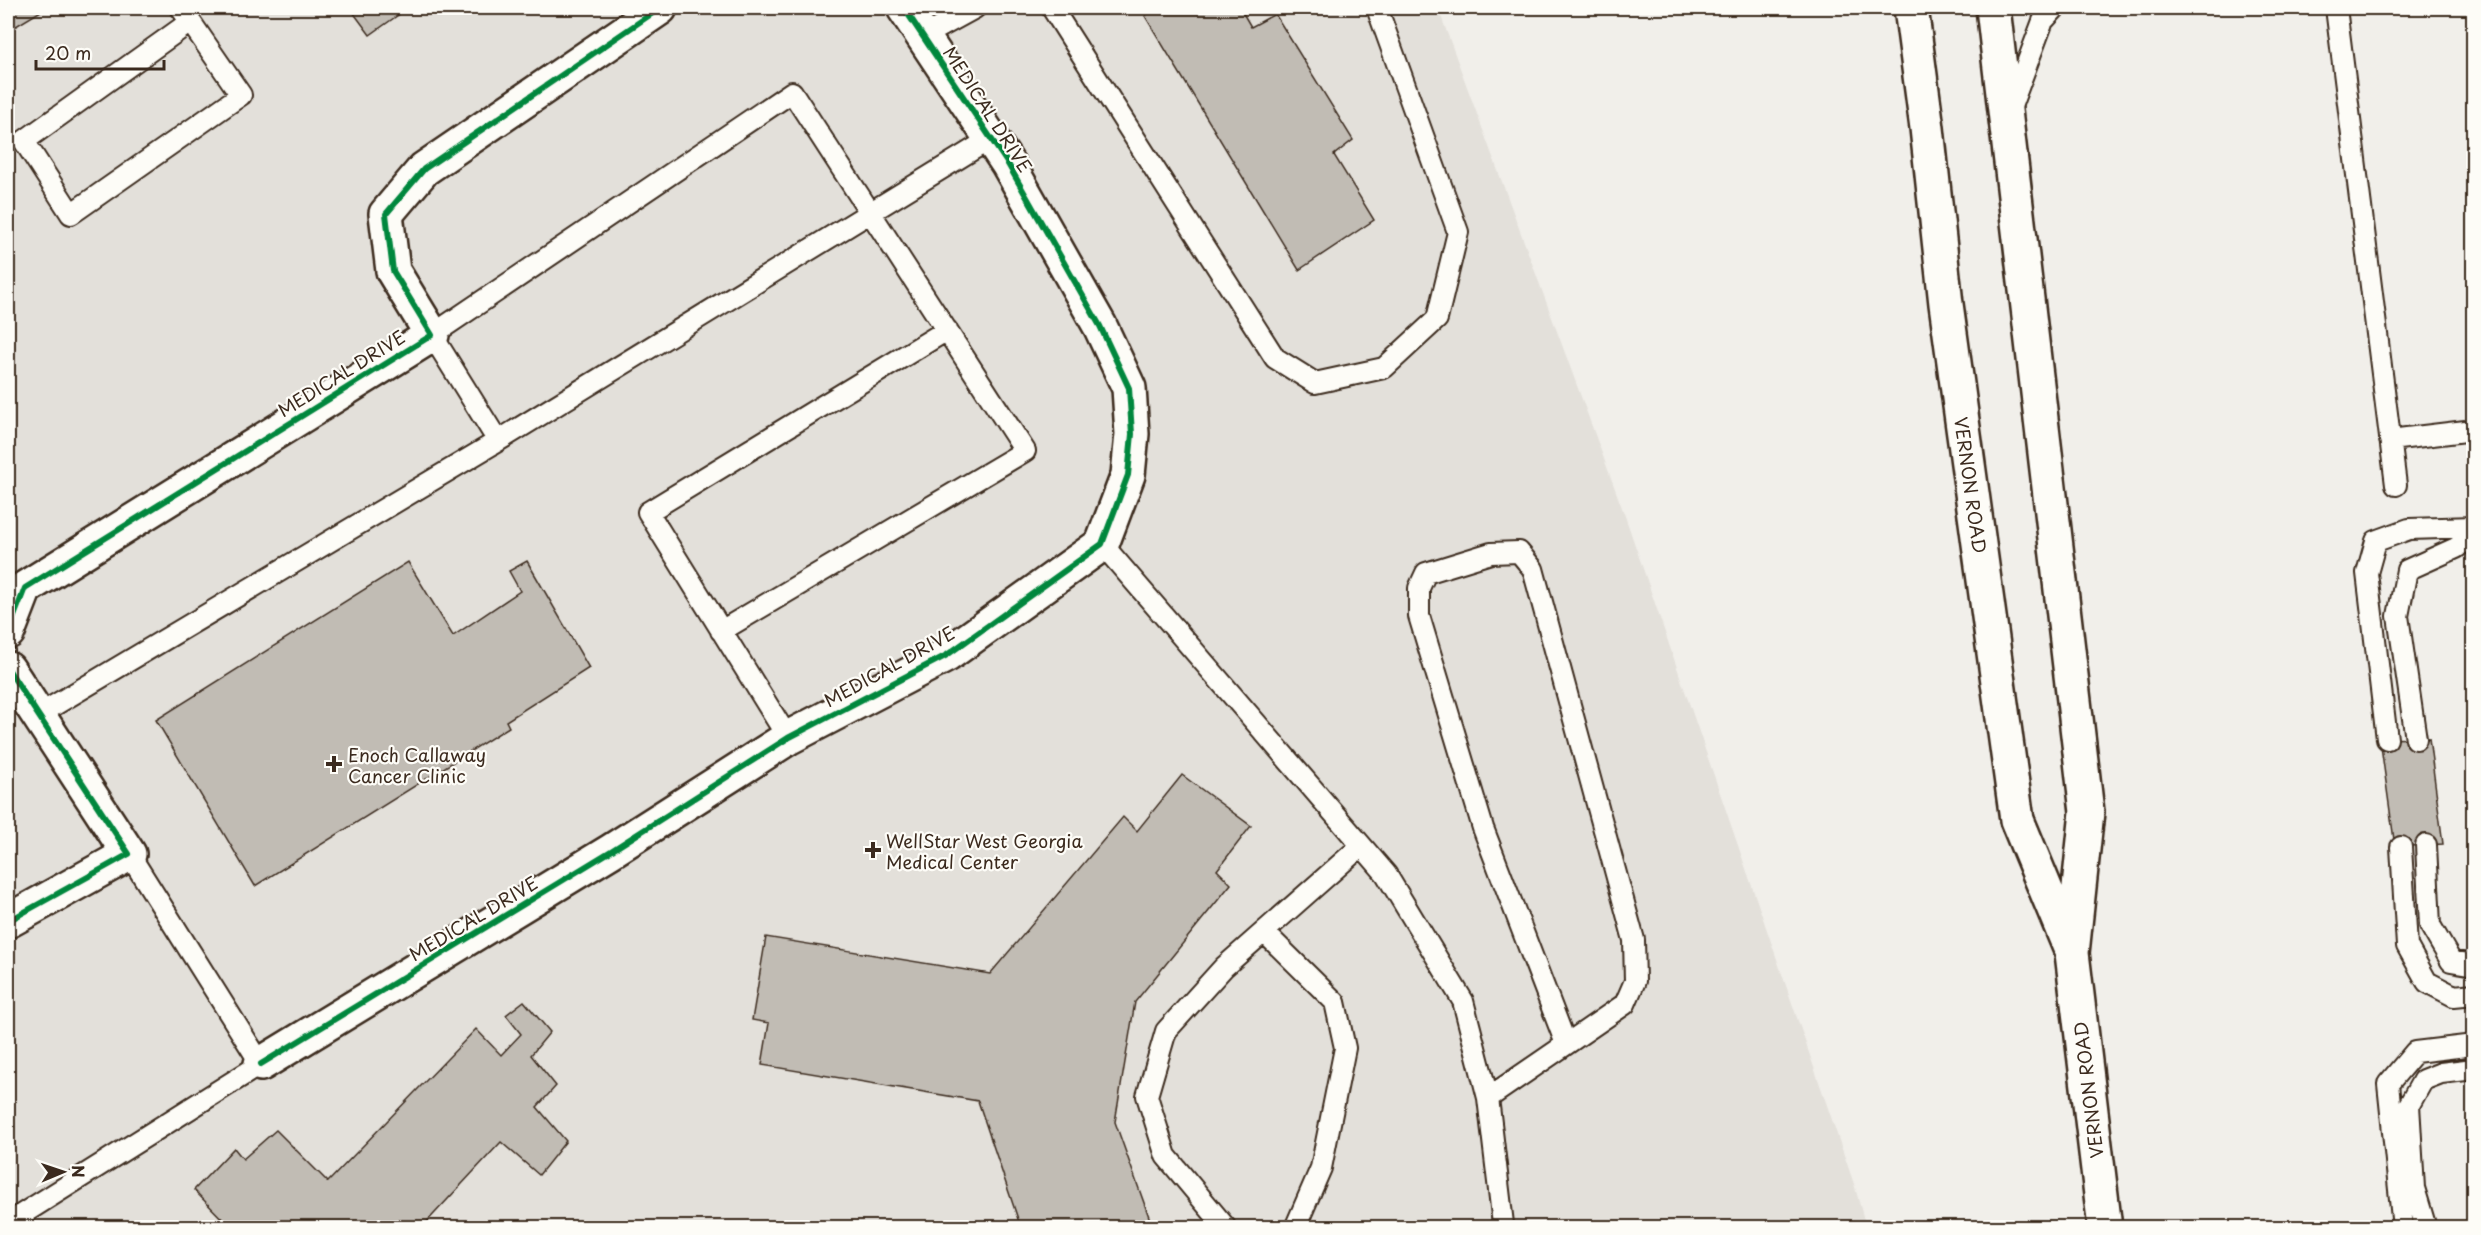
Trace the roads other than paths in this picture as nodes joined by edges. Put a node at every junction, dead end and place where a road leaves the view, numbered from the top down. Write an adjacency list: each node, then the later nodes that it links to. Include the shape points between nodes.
1 (660, 8): 16 (street, MEDICAL DRIVE, via 424,169 386,214 393,271)
2 (904, 8): 11 (street, MEDICAL DRIVE)
3 (975, 8): 11 (lane)
4 (1052, 8): 5 (lane, via 1275,358 1315,383 1384,368 1437,319 1458,232)
5 (1377, 8)
6 (1911, 8): 37 (street, VERNON ROAD, via 1946,304 2017,820)
7 (1993, 8): 12 (street, VERNON ROAD)
8 (2055, 8): 12 (lane, via 2043,21)
9 (2336, 8): 18 (lane)
10 (185, 15): 10 (lane, via 241,95 71,214 24,141)
11 (922, 36): 13 (street, MEDICAL DRIVE)
12 (2006, 118): 37 (street, VERNON ROAD, via 2087,812)
13 (990, 139): 14 (lane); 23 (street, MEDICAL DRIVE, via 1100,326 1129,388 1132,434 1128,475)
14 (871, 212): 15 (lane); 16 (lane, via 792,92); 19 (lane)
15 (947, 330): 24 (lane, via 648,512); 24 (lane, via 1025,451)
16 (432, 334): 19 (lane); 25 (street, MEDICAL DRIVE, via 25,588)
17 (2474, 430): 18 (lane)
18 (2390, 440): 20 (lane)
19 (498, 441): 27 (lane)
20 (2396, 485)
21 (2474, 527): 29 (lane, via 2409,529 2376,541 2367,573)
22 (2474, 535): 30 (lane, via 2456,548 2407,570 2398,616)
23 (1102, 544): 28 (street, MEDICAL DRIVE, via 947,656); 32 (lane)
24 (721, 630): 28 (lane)
25 (8, 632)
26 (8, 669): 27 (street)
27 (38, 715): 34 (street)
28 (788, 738): 42 (street, MEDICAL DRIVE)
29 (2386, 739)
30 (2416, 739)
31 (2426, 845): 38 (lane, via 2430,925 2451,961)
32 (1361, 846): 36 (lane); 44 (lane, via 1386,874 1462,1002)
33 (2401, 847): 39 (lane, via 2407,946 2427,982 2454,996)
34 (129, 854): 35 (street); 42 (lane)
35 (8, 919)
36 (1264, 932): 47 (lane, via 1224,967 1166,1031 1147,1096 1166,1156); 48 (lane, via 1335,1002 1345,1048 1321,1168)
37 (2072, 953): 49 (street, VERNON ROAD)
38 (2474, 965)
39 (2474, 993)
40 (1566, 1044): 40 (lane, via 1625,1004 1635,981 1634,940 1533,569 1519,552 1491,553 1426,573 1419,588 1419,616 1483,828); 44 (lane)
41 (2474, 1045): 50 (lane, via 2415,1052 2388,1084)
42 (261, 1064): 45 (lane)
43 (2474, 1069): 51 (lane, via 2441,1073 2423,1080 2409,1105 2414,1188)
44 (1488, 1098): 46 (lane)
45 (8, 1223)
46 (1505, 1226)
47 (1226, 1227)
48 (1295, 1227)
49 (2105, 1227)
50 (2403, 1227)
51 (2426, 1227)

